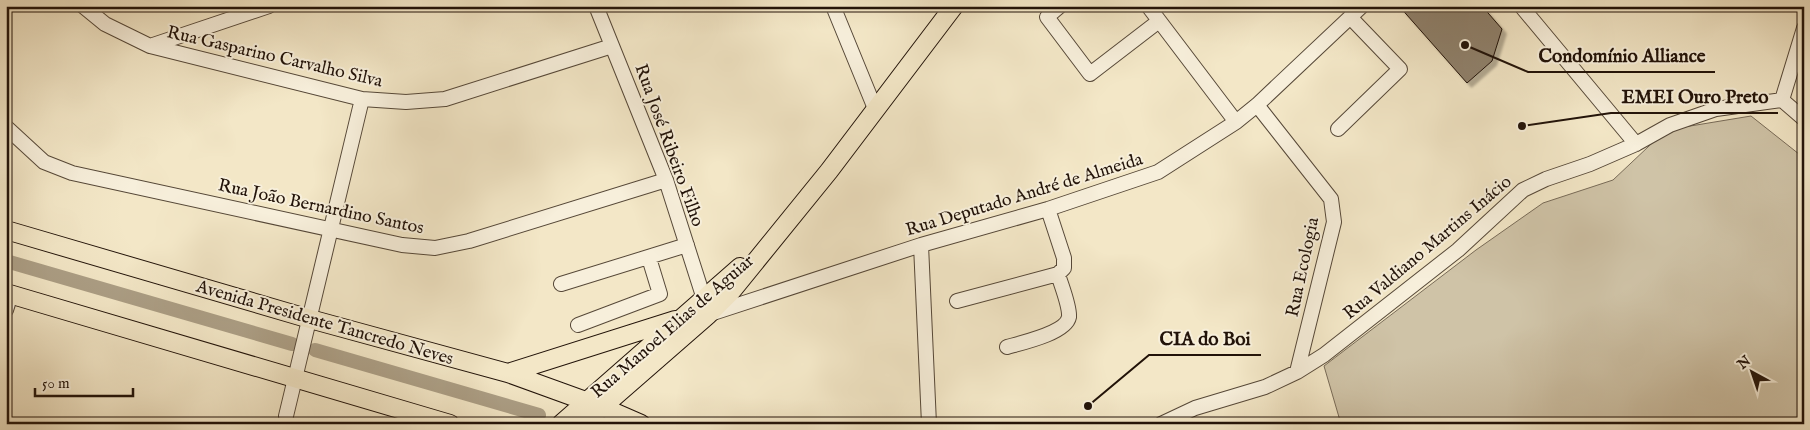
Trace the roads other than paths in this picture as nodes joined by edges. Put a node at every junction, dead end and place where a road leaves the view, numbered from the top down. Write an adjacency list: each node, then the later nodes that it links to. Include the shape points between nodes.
1 (83, 6): 13 (street, Rua Gasparino Carvalho Silva, via 105,24)
2 (269, 6): 13 (street)
3 (596, 6): 14 (street, Rua José Ribeiro Filho)
4 (833, 6): 18 (street)
5 (954, 6): 18 (main road, Rua Manoel Elias de Aguiar)
6 (1060, 6): 11 (street, via 1047,17 1090,74)
7 (1148, 6): 11 (street)
8 (1362, 6): 10 (street, Rua Deputado André de Almeida)
9 (1521, 6): 23 (street)
10 (1350, 17): 17 (street, Rua Deputado André de Almeida); 22 (street, via 1400,69)
11 (1159, 21): 20 (street)
12 (1804, 28): 16 (street)
13 (150, 46): 15 (street, Rua Gasparino Carvalho Silva)
14 (612, 46): 15 (street, Rua Gasparino Carvalho Silva, via 445,99 406,102); 24 (street, Rua José Ribeiro Filho)
15 (362, 99): 26 (street)
16 (1782, 100): 19 (street); 23 (street, Rua Valdiano Martins Inácio, via 1716,109 1670,125)
17 (1257, 105): 20 (street, Rua Deputado André de Almeida); 40 (street, Rua Ecologia, via 1331,199 1334,222)
18 (876, 111): 35 (main road, Rua Manoel Elias de Aguiar, via 730,293)
19 (1804, 119)
20 (1236, 122): 25 (street, Rua Deputado André de Almeida, via 1158,172)
21 (6, 127): 26 (street, Rua João Bernardino Santos, via 44,162 72,173)
22 (1338, 129)
23 (1636, 144): 40 (street, Rua Valdiano Martins Inácio, via 1523,190 1458,250 1324,355)
24 (666, 180): 26 (street, Rua João Bernardino Santos, via 470,241 435,248 402,245); 28 (street, Rua José Ribeiro Filho)
25 (1048, 209): 29 (street, Rua Deputado André de Almeida); 31 (street, via 1064,258 1064,268)
26 (330, 229): 37 (street)
27 (6, 230): 37 (main road, Avenida Presidente Tancredo Neves)
28 (687, 245): 30 (street); 35 (street, Rua José Ribeiro Filho)
29 (921, 245): 35 (street, Rua Deputado André de Almeida); 50 (street)
30 (649, 258): 32 (street); 38 (street, via 660,294)
31 (1058, 274): 34 (street); 39 (street, via 1069,318 1056,331)
32 (561, 284)
33 (8, 299): 42 (main road)
34 (957, 301)
35 (706, 307): 36 (main road, Rua Manoel Elias de Aguiar); 43 (main road, Rua Manoel Elias de Aguiar)
36 (682, 318): 41 (main road); 44 (main road, Rua Manoel Elias de Aguiar)
37 (309, 323): 41 (main road, Avenida Presidente Tancredo Neves); 42 (street)
38 (578, 325)
39 (1007, 347)
40 (1297, 372): 51 (street, Rua Valdiano Martins Inácio, via 1265,387 1195,408)
41 (508, 373): 44 (main road, Avenida Presidente Tancredo Neves)
42 (294, 379): 45 (street); 47 (main road)
43 (632, 380): 44 (main road, Rua Manoel Elias de Aguiar); 46 (main road, via 623,395 622,410)
44 (595, 404): 46 (main road, Avenida Presidente Tancredo Neves); 48 (main road, Rua Manoel Elias de Aguiar); 49 (main road, Rua Manoel Elias de Aguiar)
45 (287, 414)
46 (634, 421)
47 (450, 424)
48 (561, 424)
49 (584, 424)
50 (929, 424)
51 (1161, 424)

